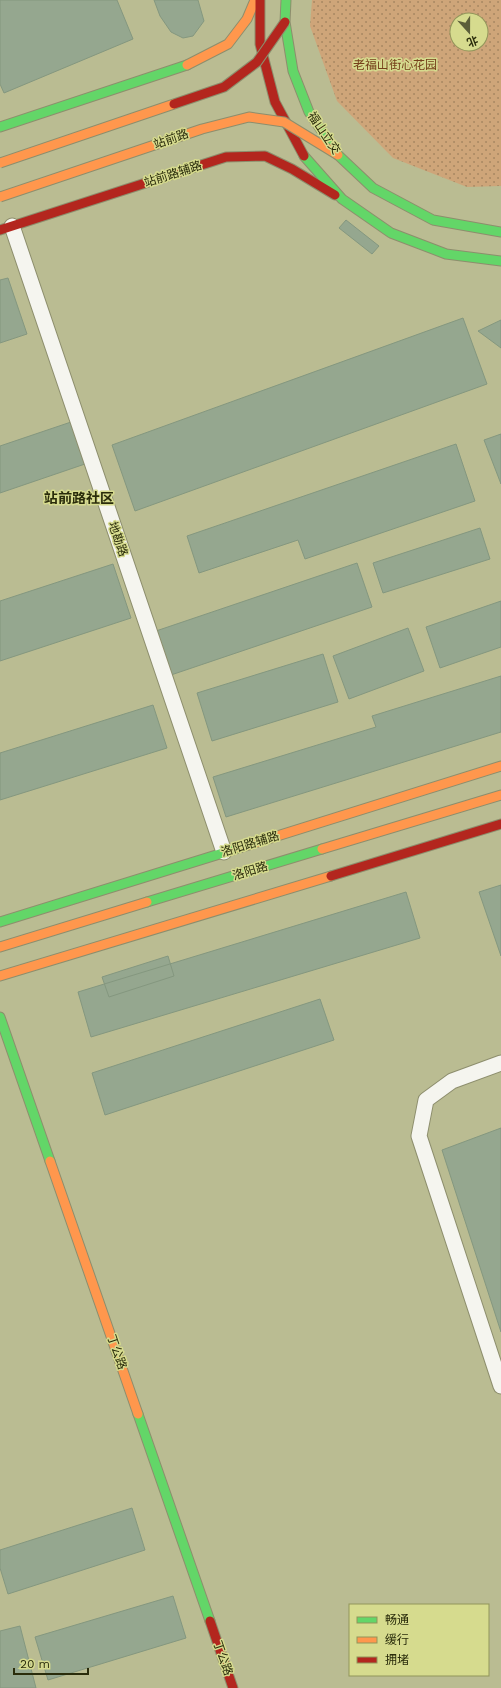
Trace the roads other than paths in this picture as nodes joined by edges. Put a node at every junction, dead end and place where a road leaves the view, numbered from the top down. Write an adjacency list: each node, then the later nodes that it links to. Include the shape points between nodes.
1 (255, 0): 5 (street, via 247,19 228,44 192,63)
2 (260, 0): 9 (street, via 260,44 275,102 302,154)
3 (286, 0): 4 (street, 福山立交)
4 (285, 22): 6 (street, 福山立交, bridge, via 293,71 309,112); 7 (street, bridge, via 257,62 224,87)
5 (0, 127)
6 (338, 155): 8 (street, 站前路, bridge, via 284,122 249,118 202,129); 10 (street, 福山立交, via 373,188)
7 (0, 163)
8 (0, 197)
9 (342, 199): 11 (street, 站前路辅路, via 292,168 265,156 226,156); 14 (street, via 391,233 446,254)
10 (433, 220): 12 (street, 福山立交); 13 (street, 福山立交)
11 (6, 228): 18 (lane, 地勘路)
12 (501, 232)
13 (481, 239)
14 (501, 261)
15 (501, 766): 18 (street, 洛阳路辅路)
16 (501, 795): 20 (street, 洛阳路)
17 (501, 824): 21 (street)
18 (224, 852): 19 (street, 洛阳路辅路)
19 (0, 922)
20 (0, 947)
21 (0, 976)
22 (0, 1017): 25 (street, 丁公路)
23 (501, 1063): 24 (lane, via 452,1081 426,1100 418,1136)
24 (501, 1386)
25 (233, 1688)

